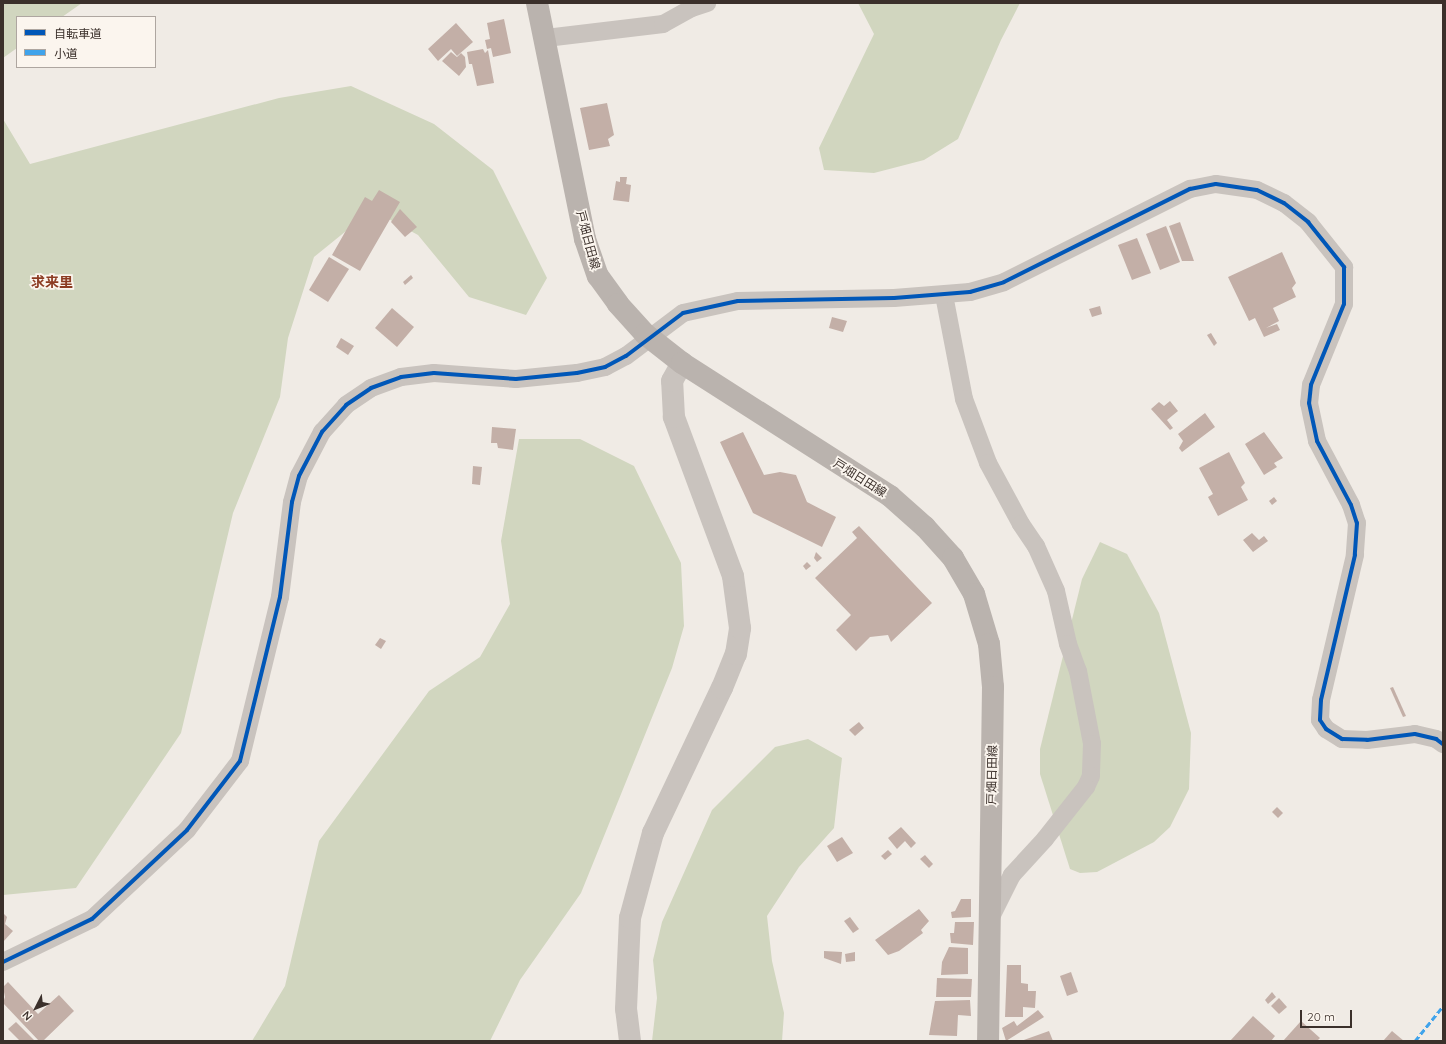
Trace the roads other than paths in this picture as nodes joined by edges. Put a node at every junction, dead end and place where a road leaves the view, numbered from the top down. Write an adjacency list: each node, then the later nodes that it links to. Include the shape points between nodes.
1 (537, 3): 3 (main road, 戸畑日田線)
2 (706, 3): 3 (street, via 663,24)
3 (546, 38): 5 (main road, 戸畑日田線, via 585,239 598,276 618,304 645,334)
4 (944, 295): 6 (street, via 970,292 1004,282 1164,201 1203,186 1216,184 1257,190 1284,203 1308,222 1344,267 1346,286 1344,304 1311,385 1308,403 1310,419 1317,441 1351,505 1357,523 1355,555 1321,700 1320,720 1326,729 1342,739 1367,740 1415,734 1436,739); 7 (street, via 964,399 988,463 1036,546 1056,591 1068,644 1078,672 1092,744 1091,776 1086,787 1045,839 1012,875); 8 (street, via 738,300 682,313 626,356 605,367 570,374 516,379 434,373 401,377 371,388 346,405 322,432 299,476 292,502 280,597 240,761 187,830 92,919)
5 (682, 363): 7 (main road, 戸畑日田線, via 811,448 890,496 925,527 953,558 974,594 989,644 993,687); 9 (street, via 672,381 674,418 733,576 740,628 736,654 722,688 653,833 630,918 626,1009)
6 (1443, 744)
7 (990, 918): 10 (main road, 戸畑日田線)
8 (3, 962)
9 (630, 1041)
10 (988, 1041)

